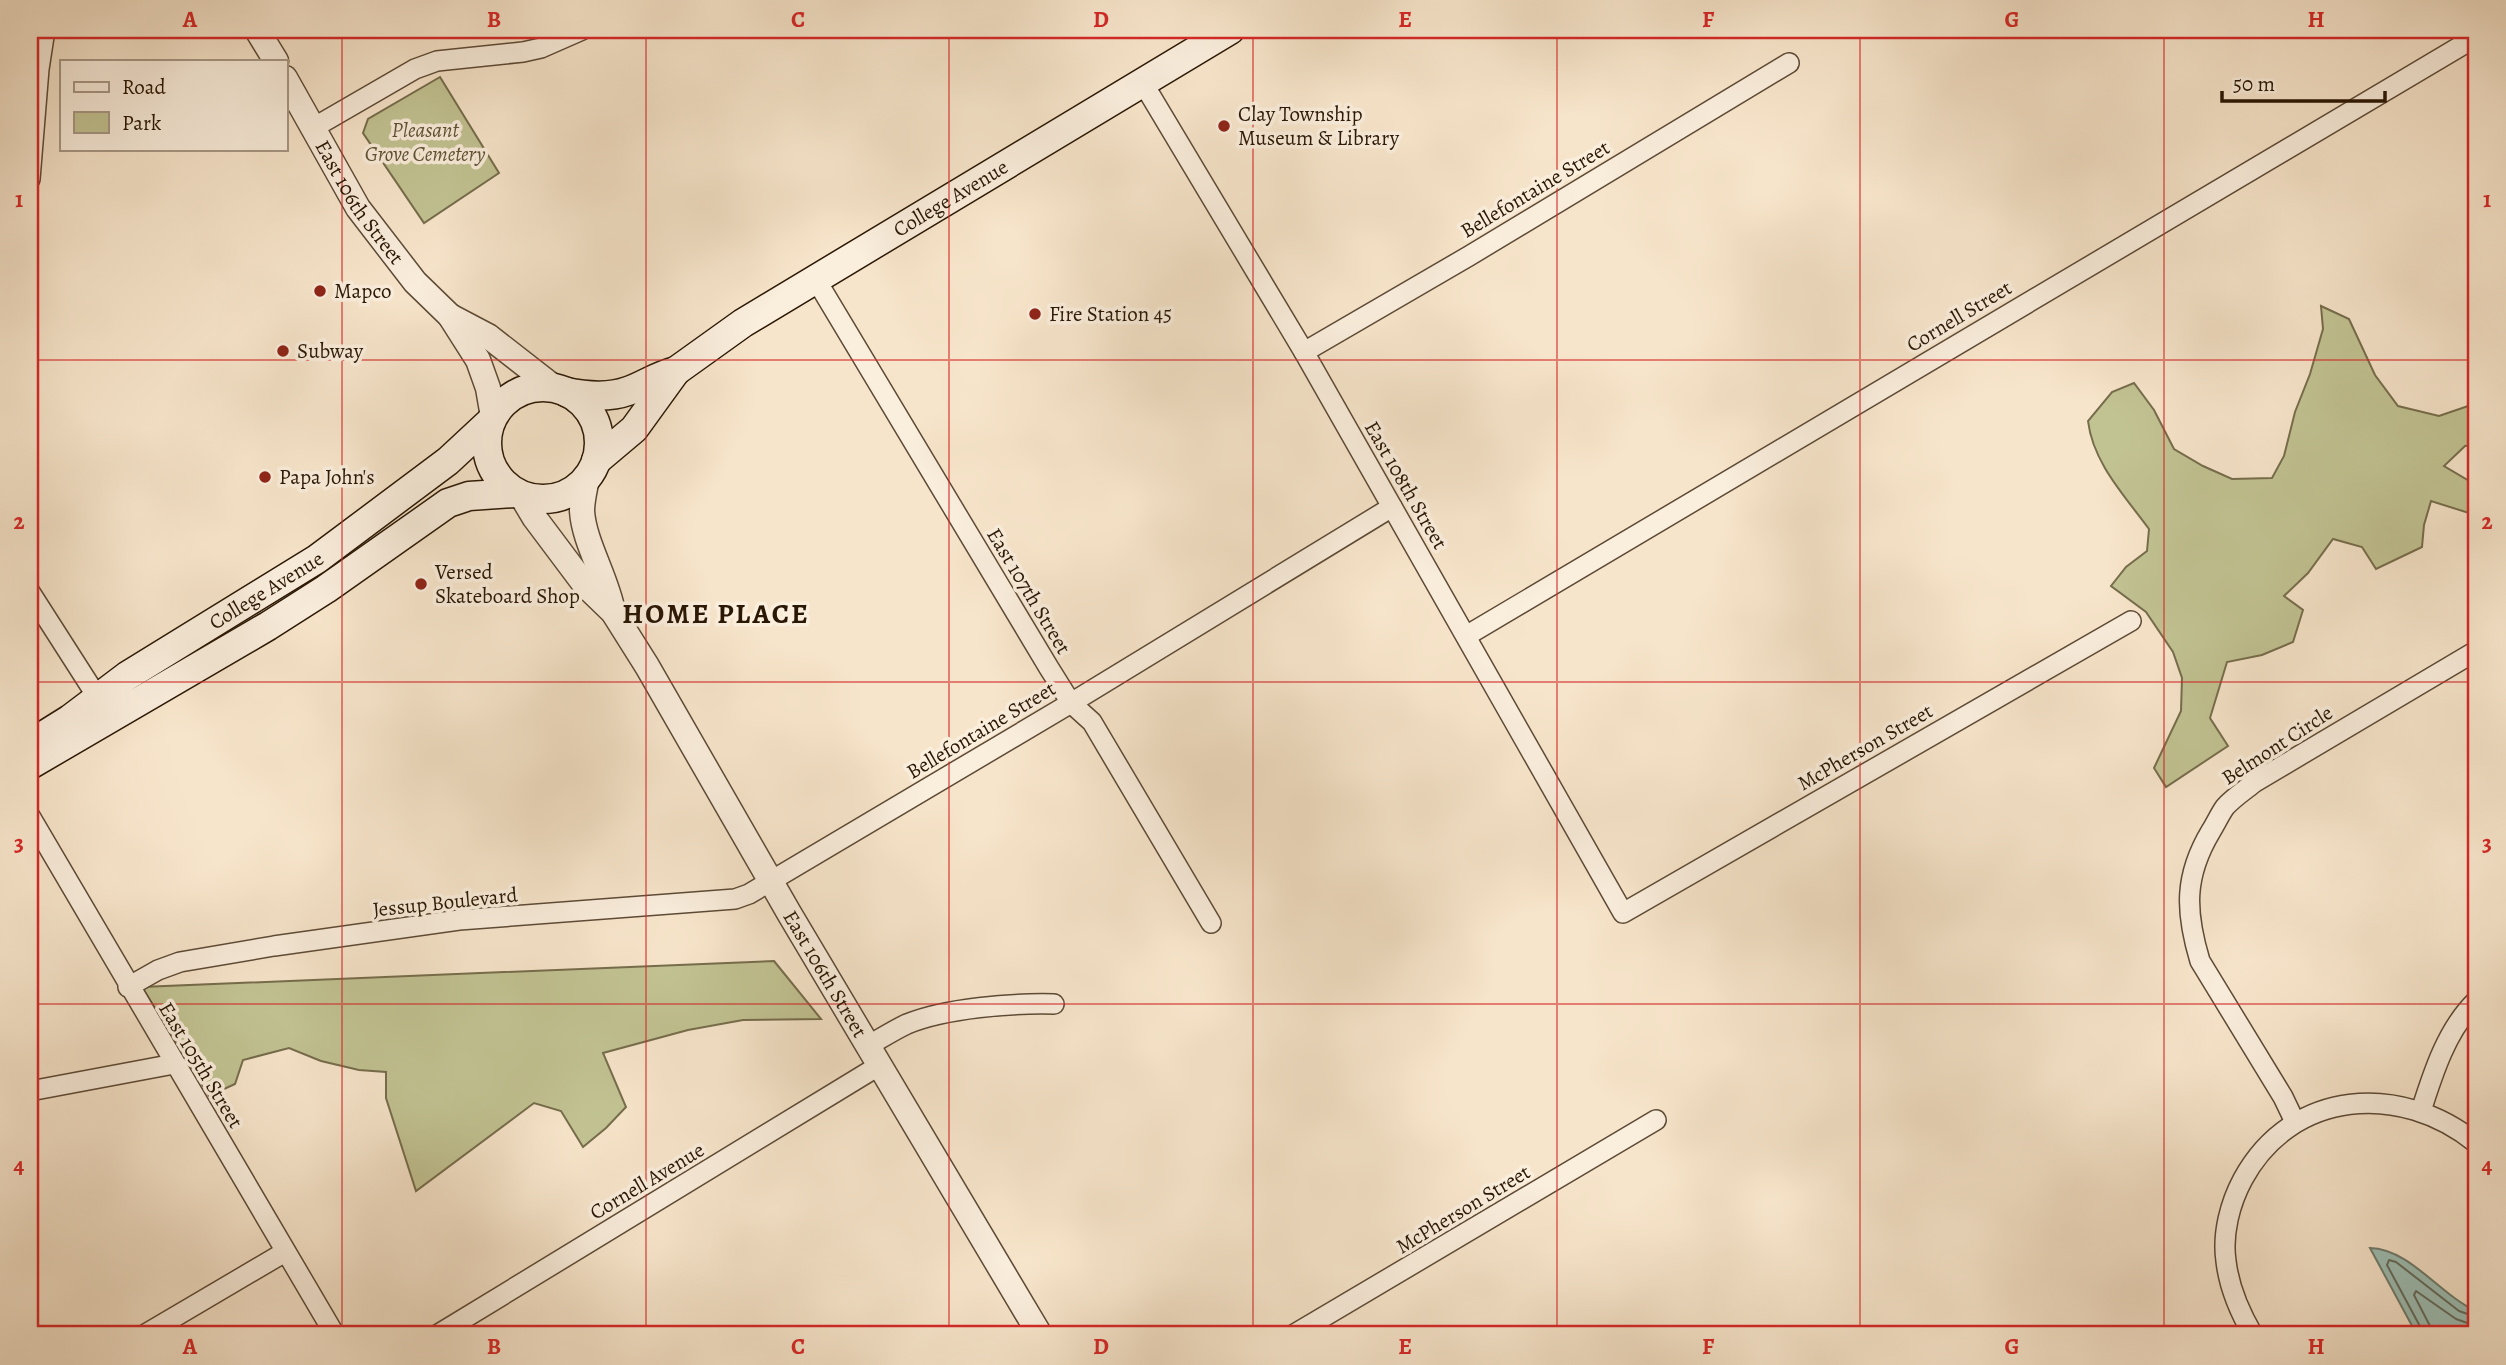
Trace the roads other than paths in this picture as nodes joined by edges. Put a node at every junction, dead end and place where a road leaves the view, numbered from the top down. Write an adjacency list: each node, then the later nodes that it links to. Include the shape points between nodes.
1 (45, 30): 11 (street)
2 (257, 30): 6 (street)
3 (582, 30): 10 (street, via 532,50 427,64)
4 (1230, 30): 9 (main road, College Avenue)
5 (2476, 37): 24 (street, Cornell Street)
6 (275, 60)
7 (1789, 62): 14 (street, Bellefontaine Street)
8 (287, 82): 10 (street, East 106th Street)
9 (1143, 83): 12 (main road, College Avenue); 14 (street, East 108th Street)
10 (313, 128): 13 (street, East 106th Street, via 358,208 415,282)
11 (30, 179)
12 (815, 278): 15 (main road, College Avenue); 26 (street, East 107th Street)
13 (450, 316): 16 (street, East 106th Street, via 488,336); 17 (street, East 106th Street, via 483,371)
14 (1304, 352): 20 (street, East 108th Street)
15 (676, 371): 16 (main road, College Avenue, via 628,391 589,396); 18 (main road, College Avenue, via 634,429)
16 (561, 390): 17 (main road, via 539,387 520,391 504,402); 18 (main road, via 580,401 594,421 598,445)
17 (492, 419): 19 (main road, via 487,439 490,461 501,481); 27 (main road, College Avenue, via 448,461 317,559 127,676)
18 (591, 470): 19 (main road, via 571,492 561,496 540,499); 22 (street, East 106th Street, via 582,511)
19 (518, 494): 22 (street, East 106th Street, via 584,585); 27 (main road, College Avenue, via 469,496 448,503 326,589)
20 (1392, 507): 24 (street, East 108th Street); 26 (street, Bellefontaine Street)
21 (30, 592): 27 (street)
22 (613, 612): 31 (street, East 106th Street)
23 (2131, 621): 32 (street, McPherson Street)
24 (1466, 636): 32 (street, East 108th Street)
25 (2476, 651): 42 (street, Belmont Circle, via 2255,782 2225,807 2196,863 2188,901 2200,961)
26 (1071, 703): 31 (street, Bellefontaine Street); 33 (street, East 107th Street, via 1092,722)
27 (104, 707): 28 (main road, College Avenue, via 70,719); 29 (main road, College Avenue)
28 (30, 744)
29 (30, 765)
30 (30, 816): 34 (street, East 105th Street)
31 (770, 881): 34 (street, Jessup Boulevard, via 735,899 459,920 274,946 180,962); 37 (street, East 106th Street)
32 (1622, 913)
33 (1211, 923)
34 (128, 987): 38 (street, East 105th Street)
35 (2476, 1001): 40 (street, via 2457,1025)
36 (1054, 1004): 37 (street, via 994,1006 906,1024)
37 (875, 1055): 47 (street, Cornell Avenue); 48 (street, East 106th Street)
38 (174, 1064): 39 (street); 44 (street, East 105th Street)
39 (30, 1091)
40 (2421, 1111): 42 (street, via 2388,1104 2352,1104 2321,1110); 43 (street)
41 (1656, 1120): 49 (street, McPherson Street)
42 (2295, 1122): 50 (street, via 2248,1171 2231,1207 2225,1258 2238,1310)
43 (2476, 1143)
44 (285, 1252): 45 (street); 46 (street, East 105th Street)
45 (144, 1335)
46 (335, 1335)
47 (437, 1335)
48 (1040, 1335)
49 (1293, 1335)
50 (2253, 1335)

